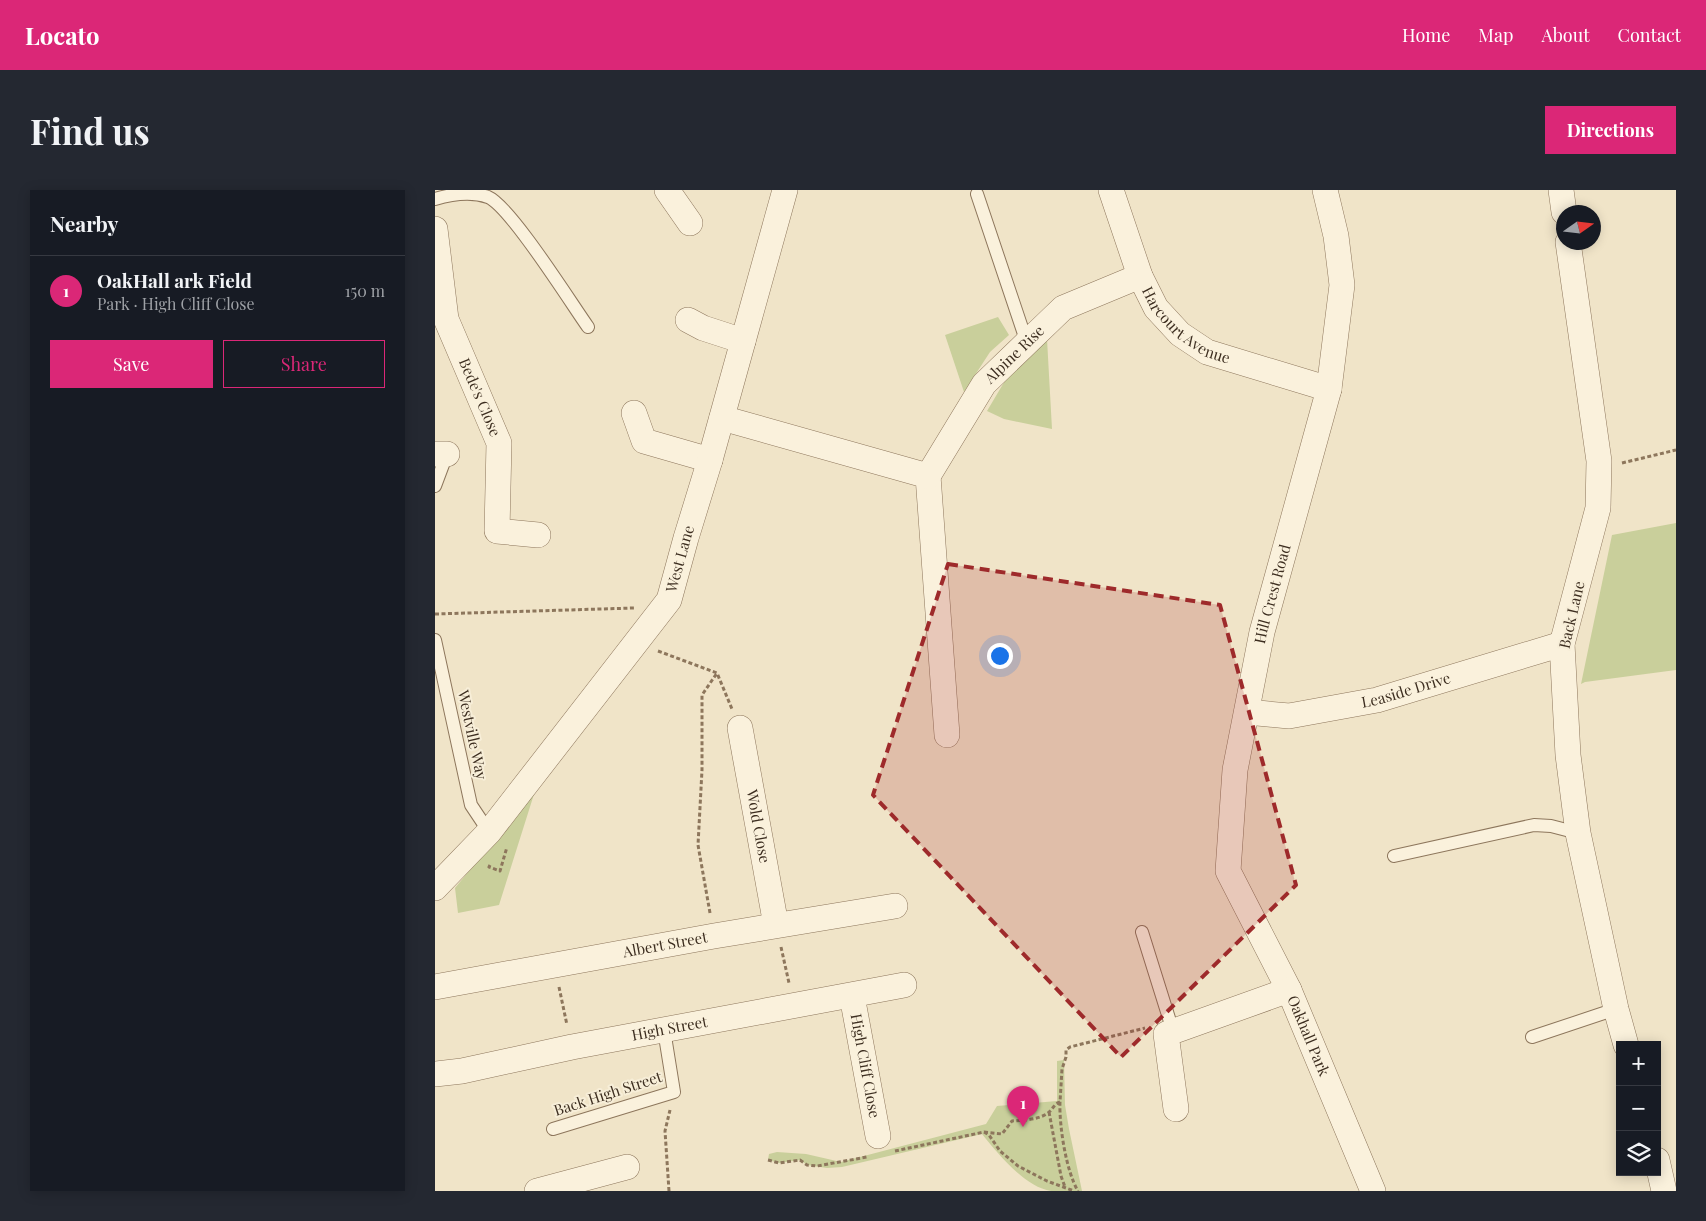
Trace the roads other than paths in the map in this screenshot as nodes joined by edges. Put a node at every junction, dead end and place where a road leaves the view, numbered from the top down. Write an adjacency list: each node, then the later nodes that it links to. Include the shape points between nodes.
1 (667, 190): 9 (street)
2 (1111, 190): 12 (street, Harcourt Avenue)
3 (1325, 190): 17 (street, Hill Crest Road, via 1336,236 1342,285)
4 (1561, 190): 8 (street)
5 (779, 193): 15 (street, West Lane)
6 (977, 194): 16 (lane)
7 (435, 199): 14 (lane, via 459,193 488,197 502,207)
8 (1563, 205)
9 (690, 223)
10 (435, 229): 24 (street, Bede's Close, via 445,319 499,443 497,531)
11 (1569, 250): 26 (street, Back Lane, via 1599,462 1598,508)
12 (1140, 276): 16 (street, Alpine Rise, via 1063,308); 17 (street, Harcourt Avenue, via 1156,308 1180,334 1207,352)
13 (688, 320): 15 (street)
14 (588, 328)
15 (743, 341): 19 (street, West Lane)
16 (1027, 343): 22 (street, Alpine Rise, via 984,384)
17 (1329, 389): 27 (street, Hill Crest Road, via 1261,632)
18 (634, 413): 21 (street, via 644,441)
19 (722, 418): 21 (street, West Lane); 22 (street)
20 (441, 454): 23 (lane)
21 (710, 460): 30 (street, West Lane, via 669,600)
22 (928, 476): 29 (street)
23 (435, 486)
24 (538, 535)
25 (435, 640): 30 (lane, Westville Way, via 471,805)
26 (1562, 644): 27 (street, Leaside Drive, via 1377,700 1289,716); 31 (street, Back Lane, via 1568,755)
27 (1247, 712): 39 (street, Hill Crest Road, via 1235,770 1228,871)
28 (740, 728): 35 (street, Wold Close)
29 (947, 735)
30 (489, 832): 33 (street, West Lane)
31 (1578, 833): 32 (lane, via 1534,825); 41 (street, Back Lane)
32 (1394, 856)
33 (435, 888)
34 (895, 906): 35 (street, Albert Street)
35 (776, 925): 38 (street, Albert Street)
36 (1141, 932): 42 (lane)
37 (904, 985): 40 (street, High Street)
38 (435, 987)
39 (1289, 990): 42 (street, Oakhall Park); 53 (street, Oakhall Park)
40 (852, 996): 43 (street, High Street); 49 (street, High Cliff Close)
41 (1616, 1009): 44 (lane); 45 (street, Back Lane)
42 (1162, 1029): 47 (street, via 1166,1034)
43 (664, 1030): 46 (street, High Street); 48 (lane, Back High Street, via 674,1092)
44 (1532, 1037)
45 (1625, 1041)
46 (435, 1074)
47 (1175, 1109)
48 (553, 1129)
49 (878, 1136)
50 (627, 1167): 52 (street)
51 (1661, 1176): 54 (street)
52 (537, 1191)
53 (1373, 1191)
54 (1664, 1191)

